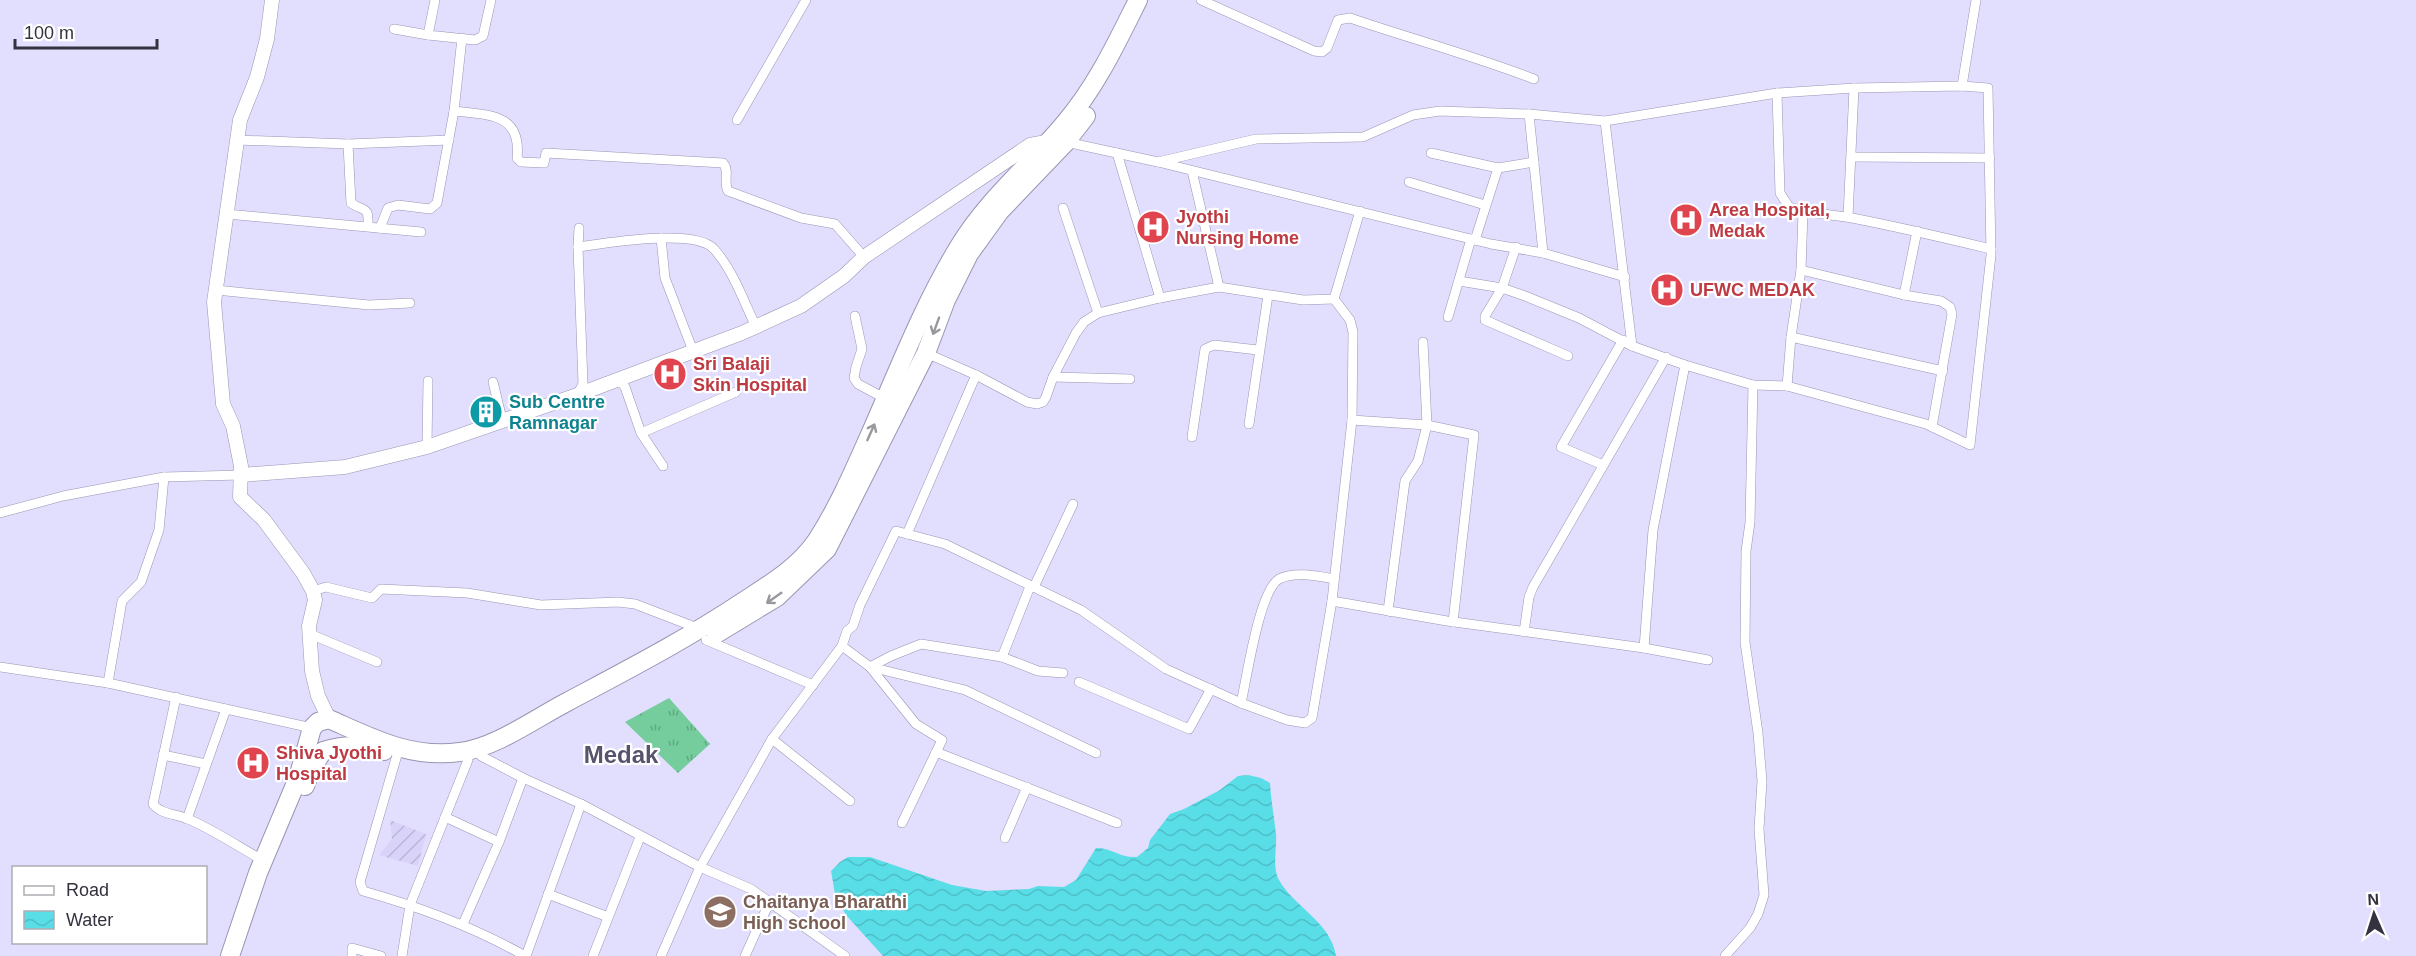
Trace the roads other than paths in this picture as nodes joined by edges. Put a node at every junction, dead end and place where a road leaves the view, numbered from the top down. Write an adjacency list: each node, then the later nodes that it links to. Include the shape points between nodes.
1 (272, 0): 20 (street, via 267,39)
2 (435, 0): 10 (street)
3 (491, 0): 11 (street, via 483,36 475,40)
4 (806, 0): 18 (street)
5 (1138, 0): 22 (highway, via 1097,82)
6 (1152, 0): 23 (highway, via 1107,89)
7 (1201, 0): 12 (street, via 1314,51 1327,48 1338,20 1350,18)
8 (1976, 0): 13 (street)
9 (394, 29): 10 (street)
10 (428, 34): 11 (street)
11 (462, 38): 16 (street)
12 (1534, 79)
13 (1962, 86): 14 (street); 28 (street, via 1988,88)
14 (1854, 88): 15 (street); 27 (street)
15 (1777, 93): 19 (street); 37 (street, via 1779,193 1789,207)
16 (454, 111): 21 (street); 51 (street, via 492,116 509,125 516,135 520,162 544,164 546,153 723,163 728,191 801,218 835,224)
17 (1529, 114): 19 (street); 29 (street, via 1426,112 1363,137 1256,139); 30 (street)
18 (737, 120)
19 (1605, 121): 53 (street)
20 (237, 140): 24 (street); 38 (street)
21 (450, 141): 24 (street); 41 (street, via 434,207 388,208)
22 (1048, 141): 23 (street); 51 (street, via 1030,145); 88 (highway, via 959,246)
23 (1066, 142): 25 (street); 73 (highway, one-way to 73, via 1000,211 969,254)
24 (348, 144): 40 (street, via 351,202 364,208)
25 (1117, 153): 29 (street); 60 (street)
26 (1431, 153): 31 (street)
27 (1852, 158): 28 (street); 39 (street)
28 (1990, 158): 49 (street)
29 (1158, 162): 32 (street)
30 (1534, 162): 31 (street); 50 (street)
31 (1498, 168): 34 (street)
32 (1192, 171): 36 (street); 55 (street)
33 (1409, 182): 34 (street)
34 (1485, 205): 46 (street)
35 (1063, 208): 63 (street)
36 (1360, 212): 46 (street); 61 (street)
37 (1803, 212): 39 (street); 52 (street)
38 (227, 214): 40 (street); 57 (street)
39 (1848, 217): 43 (street)
40 (368, 226): 41 (street)
41 (380, 228): 44 (street)
42 (579, 228): 47 (street)
43 (1917, 231): 49 (street); 59 (street)
44 (421, 232)
45 (661, 238): 47 (street); 66 (street, via 697,239 713,248); 72 (street, via 665,278)
46 (1473, 239): 48 (street); 54 (street)
47 (578, 247): 87 (street, via 583,384)
48 (1516, 247): 50 (street); 56 (street)
49 (1991, 249): 93 (street, via 1971,445)
50 (1543, 254): 53 (street)
51 (864, 258): 66 (street, via 801,306)
52 (1801, 270): 59 (street); 67 (street)
53 (1625, 277): 70 (street)
54 (1459, 281): 56 (street); 65 (street)
55 (1219, 287): 58 (street); 60 (street)
56 (1502, 288): 68 (street); 74 (street, via 1485,320)
57 (216, 290): 62 (street, via 369,305); 99 (street, via 214,311 223,404 233,426)
58 (1268, 295): 61 (street); 71 (street)
59 (1904, 295): 77 (street, via 1941,300 1950,307)
60 (1160, 298): 63 (street)
61 (1334, 299): 89 (street, via 1350,320 1353,332)
62 (410, 303)
63 (1098, 313): 79 (street, via 1076,333)
64 (855, 316): 88 (street, via 862,349 854,378)
65 (1448, 317)
66 (756, 327): 72 (street)
67 (1791, 337): 77 (street); 85 (street)
68 (1623, 340): 70 (street); 97 (street, via 1562,447)
69 (1423, 342): 92 (street)
70 (1632, 346): 75 (street)
71 (1258, 350): 91 (street); 95 (street, via 1214,345 1205,349)
72 (693, 351): 80 (street)
73 (926, 353): 78 (street); 112 (highway, one-way to 112, via 827,549 777,597)
74 (1568, 356)
75 (1666, 357): 76 (street); 97 (street)
76 (1685, 365): 84 (street); 114 (street, via 1653,530)
77 (1943, 372): 93 (street)
78 (976, 375): 79 (street, via 1037,404 1046,397); 103 (street)
79 (1053, 376): 81 (street)
80 (618, 379): 87 (street); 94 (street, via 625,387)
81 (1130, 379)
82 (428, 381): 96 (street)
83 (493, 382): 90 (street, via 501,415)
84 (1753, 385): 85 (street); 165 (street, via 1745,642 1762,781 1759,830 1764,895 1750,928)
85 (1787, 386): 93 (street)
86 (736, 393): 94 (street)
87 (577, 394): 90 (street)
88 (886, 399): 112 (highway, one-way to 88, via 790,570 816,541 850,479)
89 (1352, 420): 92 (street); 104 (street)
90 (494, 424): 96 (street)
91 (1249, 424)
92 (1427, 425): 108 (street, via 1418,461 1405,481 1388,611); 109 (street, via 1474,435)
93 (1932, 427)
94 (641, 433): 98 (street)
95 (1192, 437)
96 (427, 447): 99 (street, via 345,467)
97 (1603, 465): 110 (street, via 1533,587)
98 (663, 466)
99 (241, 475): 100 (street); 106 (street, via 240,497 264,520)
100 (164, 477): 102 (street, via 63,496); 122 (street, via 159,530 141,582 122,601)
101 (1073, 504): 105 (street)
102 (0, 513)
103 (907, 534): 105 (street, via 945,544); 113 (street, via 896,531)
104 (1334, 579): 107 (street); 126 (street, via 1293,576 1272,585 1260,611)
105 (1034, 587): 115 (street, via 1029,589); 124 (street, via 1086,613 1166,669)
106 (313, 591): 111 (street); 112 (street, via 326,587 372,598 381,590 438,591 541,605 618,602 650,609)
107 (1332, 601): 108 (street); 126 (street, via 1312,718 1305,723 1287,720)
108 (1392, 612): 109 (street)
109 (1453, 622): 110 (street)
110 (1524, 632): 114 (street)
111 (310, 634): 117 (street); 128 (street, via 312,671)
112 (704, 635): 123 (street); 128 (highway, via 467,751 403,750); 135 (highway, via 502,748)
113 (842, 646): 119 (street); 123 (street)
114 (1644, 648): 116 (street)
115 (1002, 657): 119 (street, via 921,644); 120 (street, via 1038,671)
116 (1708, 660)
117 (377, 662)
118 (0, 667): 122 (street)
119 (870, 667): 131 (street, via 916,724 942,740); 132 (street, via 965,690)
120 (1063, 673)
121 (1079, 682): 124 (street, via 1189,729)
122 (108, 683): 125 (street)
123 (813, 685): 130 (street)
124 (1211, 689): 126 (street)
125 (176, 697): 127 (street); 133 (street)
126 (1241, 703)
127 (226, 709): 129 (street); 136 (street)
128 (329, 719): 129 (highway)
129 (312, 728): 148 (highway, via 298,778)
130 (772, 739): 139 (street); 149 (street)
131 (936, 752): 138 (street); 143 (street)
132 (1096, 753)
133 (163, 755): 136 (street); 142 (street, via 153,804 158,810)
134 (397, 755): 135 (highway, via 433,761); 152 (street, via 360,882 363,891); 157 (highway, via 360,747 339,746 323,751 312,768 267,878)
135 (475, 758): 137 (street); 141 (street)
136 (206, 764): 142 (street)
137 (523, 778): 140 (street); 147 (street)
138 (1027, 787): 144 (street); 146 (street)
139 (850, 801)
140 (581, 804): 145 (street); 150 (street)
141 (444, 817): 147 (street); 152 (street)
142 (187, 819): 148 (street)
143 (902, 822)
144 (1117, 823)
145 (640, 837): 149 (street); 153 (street)
146 (1005, 838)
147 (499, 842): 154 (street)
148 (264, 861): 156 (highway)
149 (700, 867): 151 (street); 162 (street)
150 (548, 894): 153 (street); 155 (street)
151 (770, 901): 163 (street); 164 (street)
152 (410, 904): 154 (street); 160 (street)
153 (608, 917): 161 (street)
154 (463, 924): 155 (street)
155 (523, 955)
156 (230, 956)
157 (241, 956)
158 (352, 956): 159 (street, via 352,948)
159 (381, 956)
160 (402, 956)
161 (593, 956)
162 (661, 956)
163 (745, 956)
164 (845, 956)
165 (1725, 956)

